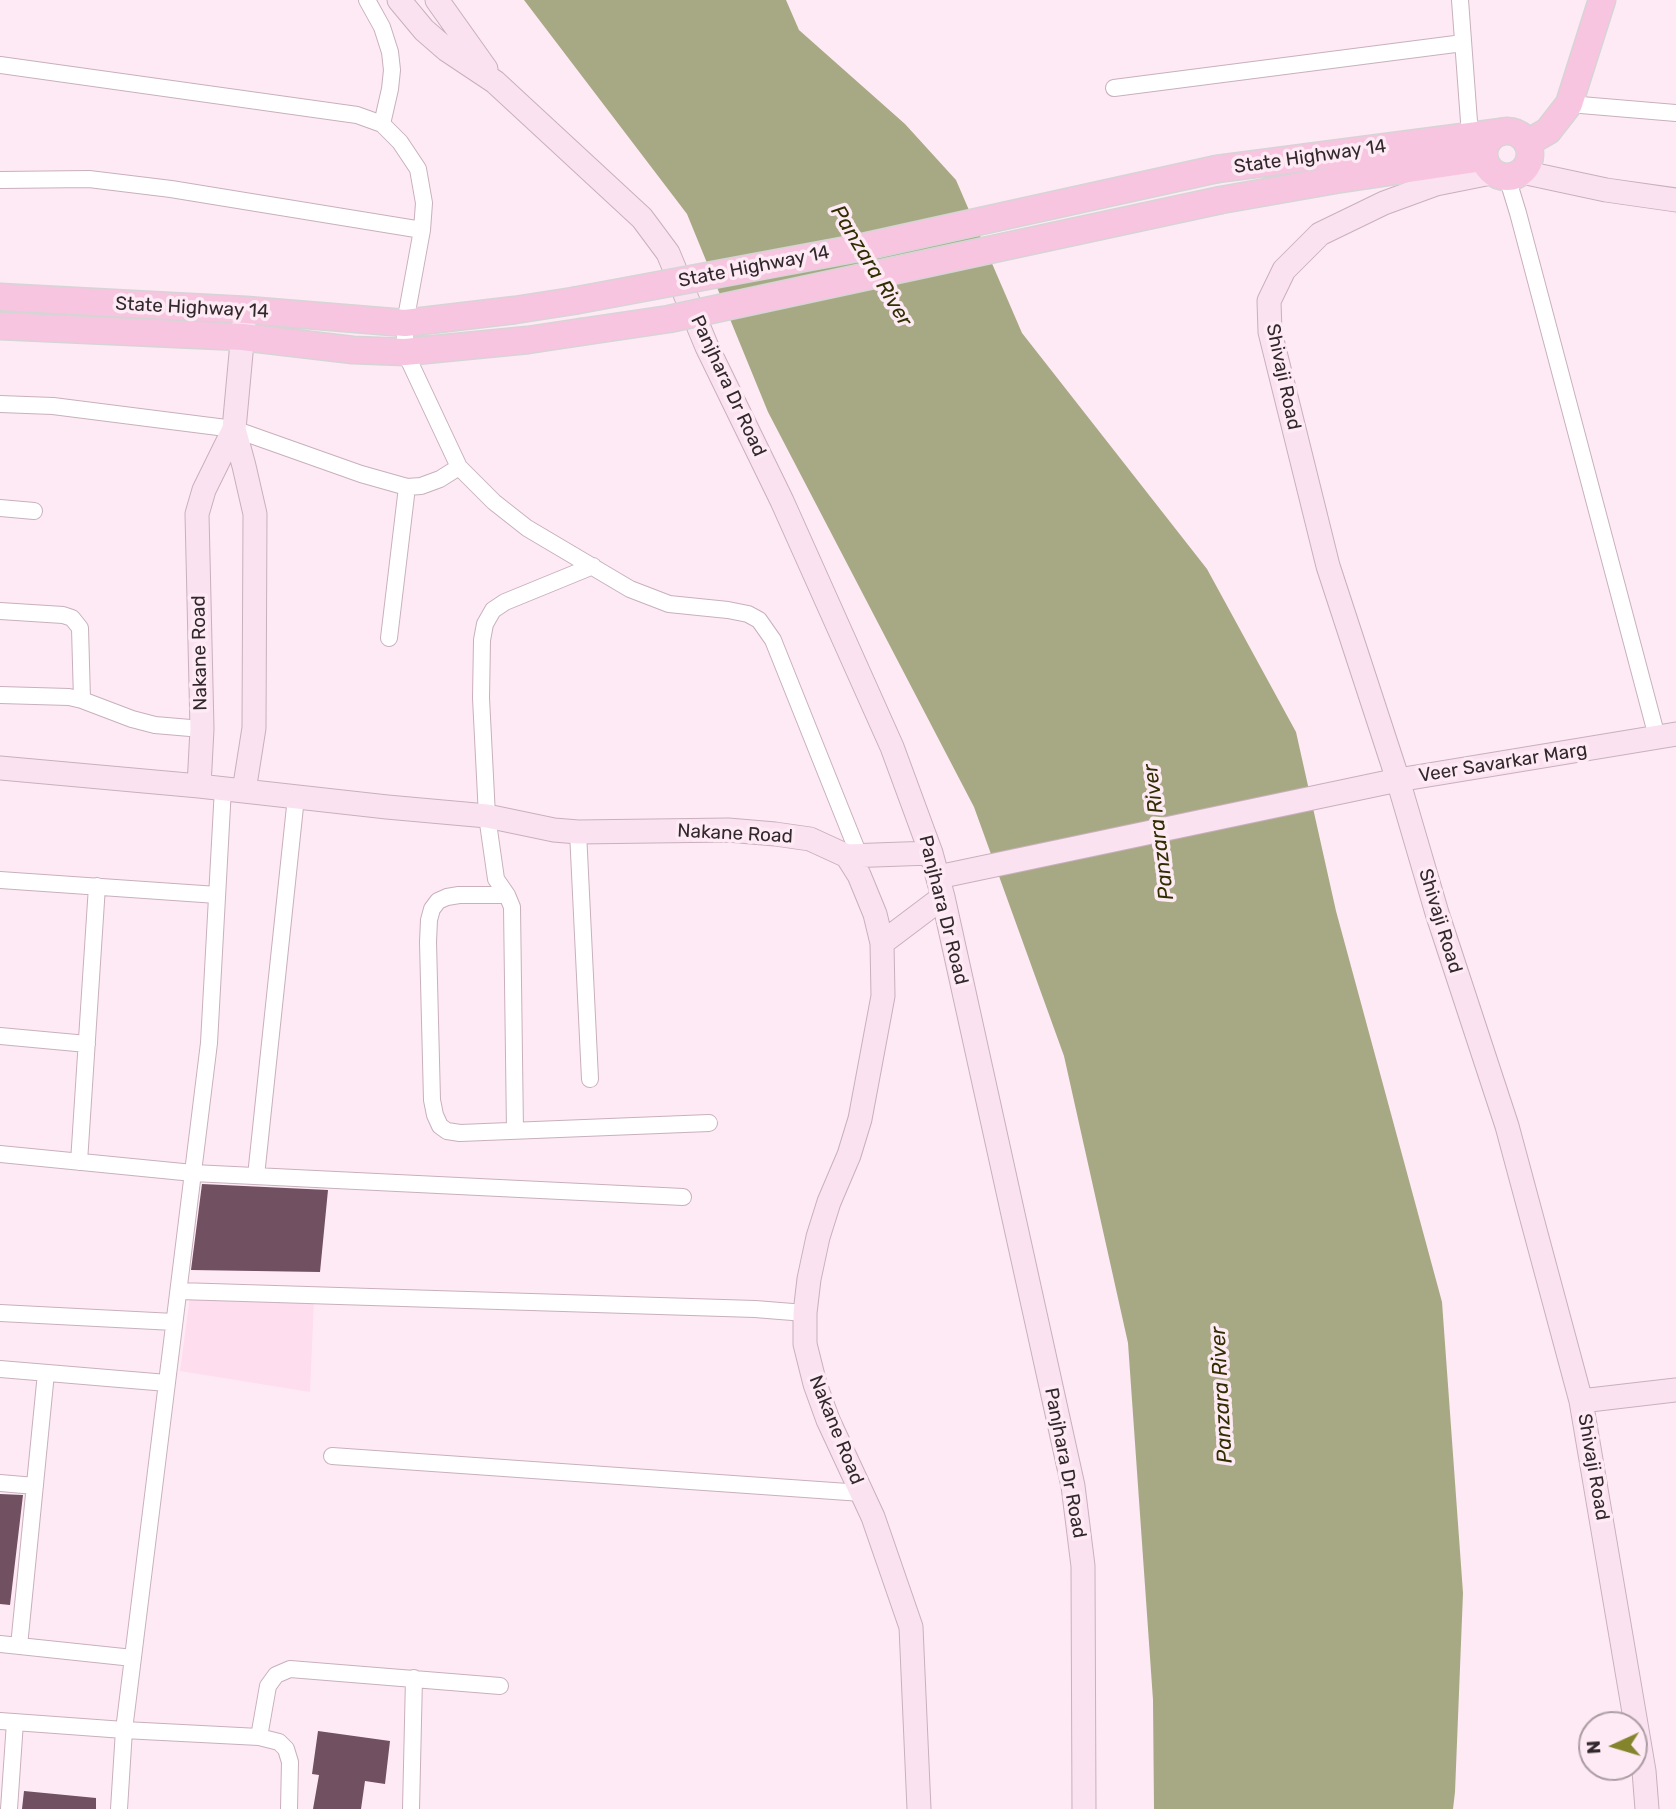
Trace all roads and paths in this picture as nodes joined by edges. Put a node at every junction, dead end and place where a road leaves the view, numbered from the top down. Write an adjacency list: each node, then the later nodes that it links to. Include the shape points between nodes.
1 (367, 0): 12 (street, via 390,52 390,89)
2 (399, 0): 8 (street, Panjhara Dr Road, via 447,50)
3 (436, 0): 8 (street, Panjhara Dr Road)
4 (1460, 0): 6 (street)
5 (1602, 0): 10 (main road)
6 (1463, 43): 9 (street); 14 (street)
7 (0, 65): 12 (street, via 357,115)
8 (495, 82): 46 (street, Panjhara Dr Road, via 642,218 668,253 892,747)
9 (1114, 88)
10 (1569, 104): 11 (street); 15 (main road, via 1548,131)
11 (1676, 113)
12 (382, 124): 19 (street, via 418,169 424,203)
13 (1501, 132): 14 (main road, State Highway 14); 15 (main road, via 1516,133); 16 (main road, via 1487,142)
14 (1470, 135): 22 (main road, State Highway 14, bridge, via 1217,169 863,247 573,301)
15 (1527, 143): 16 (main road, via 1530,159)
16 (1501, 170): 18 (street); 25 (main road, State Highway 14, bridge, via 1335,180 1221,200 669,319); 38 (street, via 1522,227); 40 (street, Shivaji Road, via 1410,193 1320,234 1284,270 1269,301 1270,332 1328,566)
17 (0, 180): 19 (street, via 89,179)
18 (1676, 200)
19 (422, 230): 22 (street)
20 (0, 297): 21 (main road, State Highway 14)
21 (246, 310): 22 (main road, State Highway 14); 24 (street, Nakane Road)
22 (405, 323): 25 (street)
23 (0, 326): 24 (main road, State Highway 14)
24 (243, 337): 25 (main road, State Highway 14); 27 (street, Nakane Road)
25 (405, 352): 28 (street)
26 (0, 404): 27 (street, via 53,406)
27 (234, 429): 29 (street); 37 (street, Nakane Road, via 197,514); 42 (street, via 255,514 254,728)
28 (459, 467): 29 (street, via 440,479); 32 (street, via 527,528)
29 (407, 487): 34 (street)
30 (0, 508): 31 (street)
31 (34, 511)
32 (593, 566): 44 (street, via 505,602 485,624 481,698); 47 (street, via 630,589 669,604 728,610 760,620 773,640)
33 (0, 611): 36 (street, via 72,618 80,628)
34 (389, 638)
35 (0, 695): 36 (street)
36 (82, 700): 37 (street, via 131,719)
37 (202, 729): 41 (street, Nakane Road)
38 (1666, 735): 40 (street, Veer Savarkar Marg)
39 (0, 768): 41 (street)
40 (1398, 780): 50 (street, Veer Savarkar Marg, via 978,867); 72 (street, Shivaji Road, via 1507,1126)
41 (199, 786): 42 (street, Nakane Road)
42 (233, 789): 43 (street, Nakane Road); 51 (street)
43 (296, 797): 44 (street, Nakane Road); 62 (street)
44 (487, 816): 45 (street, Nakane Road); 52 (street, via 496,879)
45 (578, 832): 47 (street, Nakane Road, via 728,830 810,839); 56 (street)
46 (931, 853): 47 (street); 50 (street, Panjhara Dr Road)
47 (853, 856): 53 (street, Nakane Road)
48 (0, 880): 49 (street)
49 (97, 886): 51 (street); 55 (street)
50 (940, 887): 53 (street); 90 (street, Panjhara Dr Road, via 1073,1486 1083,1566)
51 (217, 895): 61 (street, via 209,1043)
52 (507, 895): 58 (street, via 512,907); 58 (street, via 459,895 438,901 432,909 428,942 432,1100 440,1126 447,1131)
53 (882, 943): 66 (street, Nakane Road, via 883,996 860,1119 818,1237)
54 (0, 1036): 55 (street)
55 (87, 1044): 60 (street)
56 (590, 1079)
57 (709, 1123): 58 (street)
58 (515, 1131)
59 (0, 1154): 60 (street)
60 (79, 1162): 61 (street)
61 (193, 1173): 62 (street); 64 (street)
62 (256, 1176): 63 (street)
63 (683, 1197)
64 (179, 1291): 66 (street); 67 (street)
65 (0, 1313): 67 (street)
66 (805, 1313): 76 (street, Nakane Road, via 805,1344 815,1384)
67 (174, 1322): 70 (street)
68 (0, 1369): 69 (street)
69 (46, 1373): 70 (street); 75 (street)
70 (167, 1383): 79 (street)
71 (1676, 1391): 72 (street)
72 (1581, 1401): 91 (street, Shivaji Road)
73 (332, 1456): 76 (street)
74 (0, 1483): 75 (street)
75 (35, 1486): 78 (street)
76 (862, 1493): 89 (street, Nakane Road, via 911,1627)
77 (0, 1644): 78 (street)
78 (19, 1646): 79 (street)
79 (133, 1658): 83 (street)
80 (414, 1678): 81 (street); 84 (street, via 290,1669 276,1675 268,1686); 88 (street)
81 (500, 1686)
82 (7, 1722): 83 (street); 85 (street)
83 (124, 1730): 84 (street); 86 (street)
84 (259, 1737): 87 (street, via 279,1742 286,1749)
85 (9, 1809)
86 (119, 1809)
87 (289, 1809)
88 (411, 1809)
89 (919, 1809)
90 (1084, 1809)
91 (1647, 1809)

